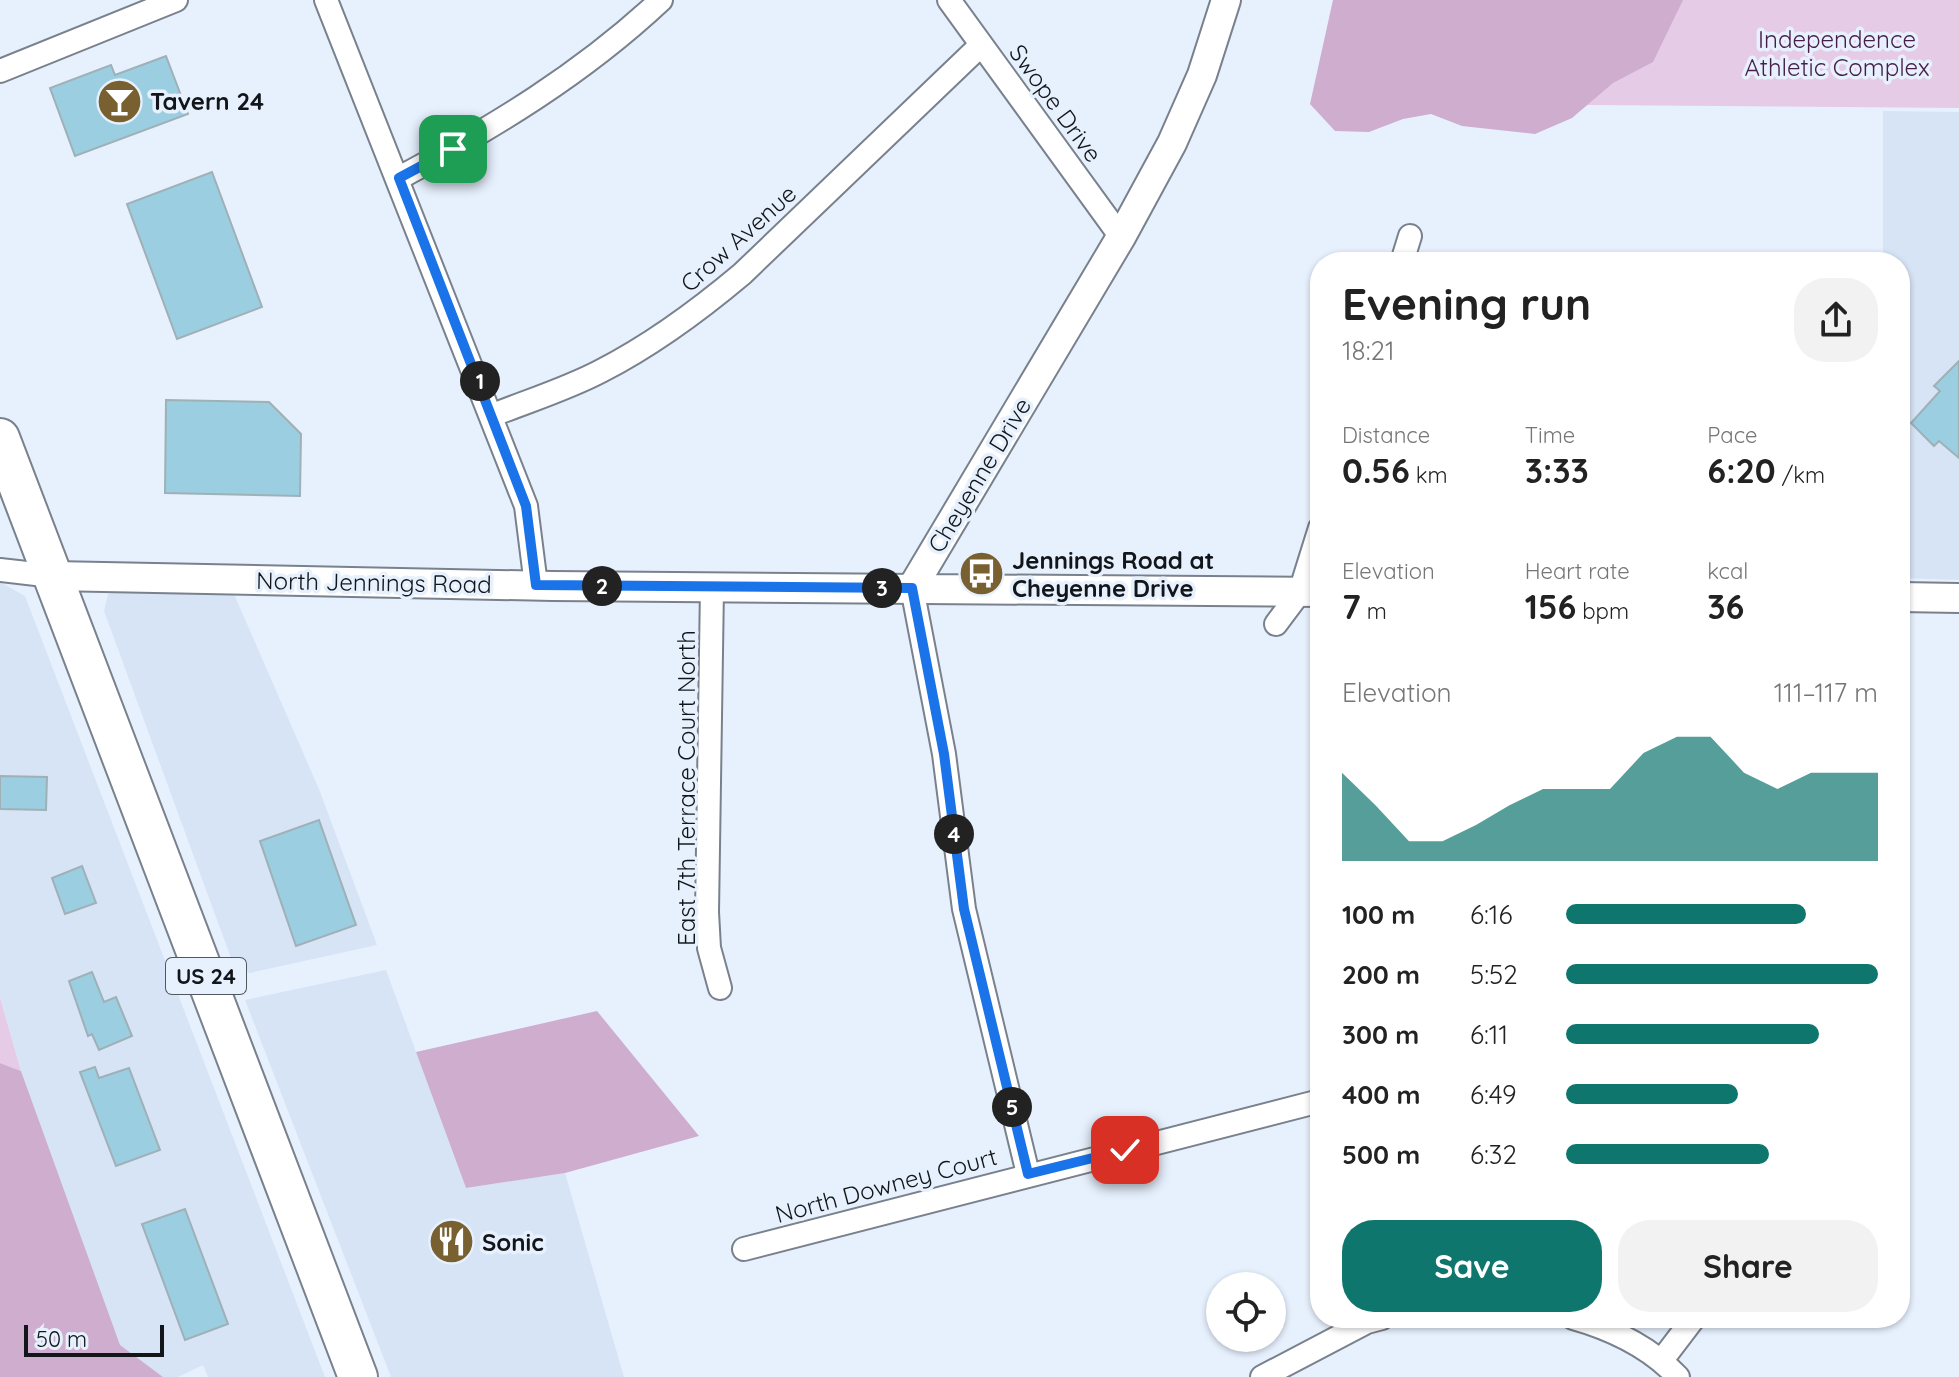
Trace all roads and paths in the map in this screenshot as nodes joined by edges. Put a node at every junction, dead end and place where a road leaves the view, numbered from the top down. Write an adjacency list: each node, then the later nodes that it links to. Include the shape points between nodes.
1 (176, 0): 7 (street)
2 (326, 0): 8 (street)
3 (661, 0): 8 (street, via 591,61 506,120)
4 (949, 0): 6 (street, Swope Drive)
5 (1226, 0): 10 (street, Cheyenne Drive, via 1202,75 1172,143)
6 (981, 45): 10 (street, Swope Drive); 12 (street, Crow Avenue, via 703,306 598,373)
7 (0, 71)
8 (399, 178): 12 (street)
9 (1410, 236): 11 (street)
10 (1121, 237): 18 (street, Cheyenne Drive)
11 (1405, 252)
12 (493, 415): 16 (street, via 526,506)
13 (0, 438): 15 (highway, US 24)
14 (0, 570): 15 (street)
15 (53, 576): 16 (street, North Jennings Road); 31 (highway, US 24)
16 (536, 585): 17 (street, North Jennings Road)
17 (712, 587): 18 (street, North Jennings Road); 23 (street, East 7th Terrace Court North, via 707,912 709,948)
18 (912, 588): 19 (street, North Jennings Road); 25 (street, via 944,754 964,909)
19 (1310, 592): 22 (street)
20 (1910, 597): 21 (street)
21 (1959, 598)
22 (1276, 624)
23 (720, 988)
24 (1310, 1104): 25 (street, North Downey Court)
25 (1028, 1174): 26 (street, North Downey Court)
26 (744, 1249)
27 (1356, 1328): 32 (street)
28 (1608, 1328): 30 (street)
29 (1689, 1328): 30 (street)
30 (1670, 1369)
31 (358, 1377)
32 (1262, 1377)

